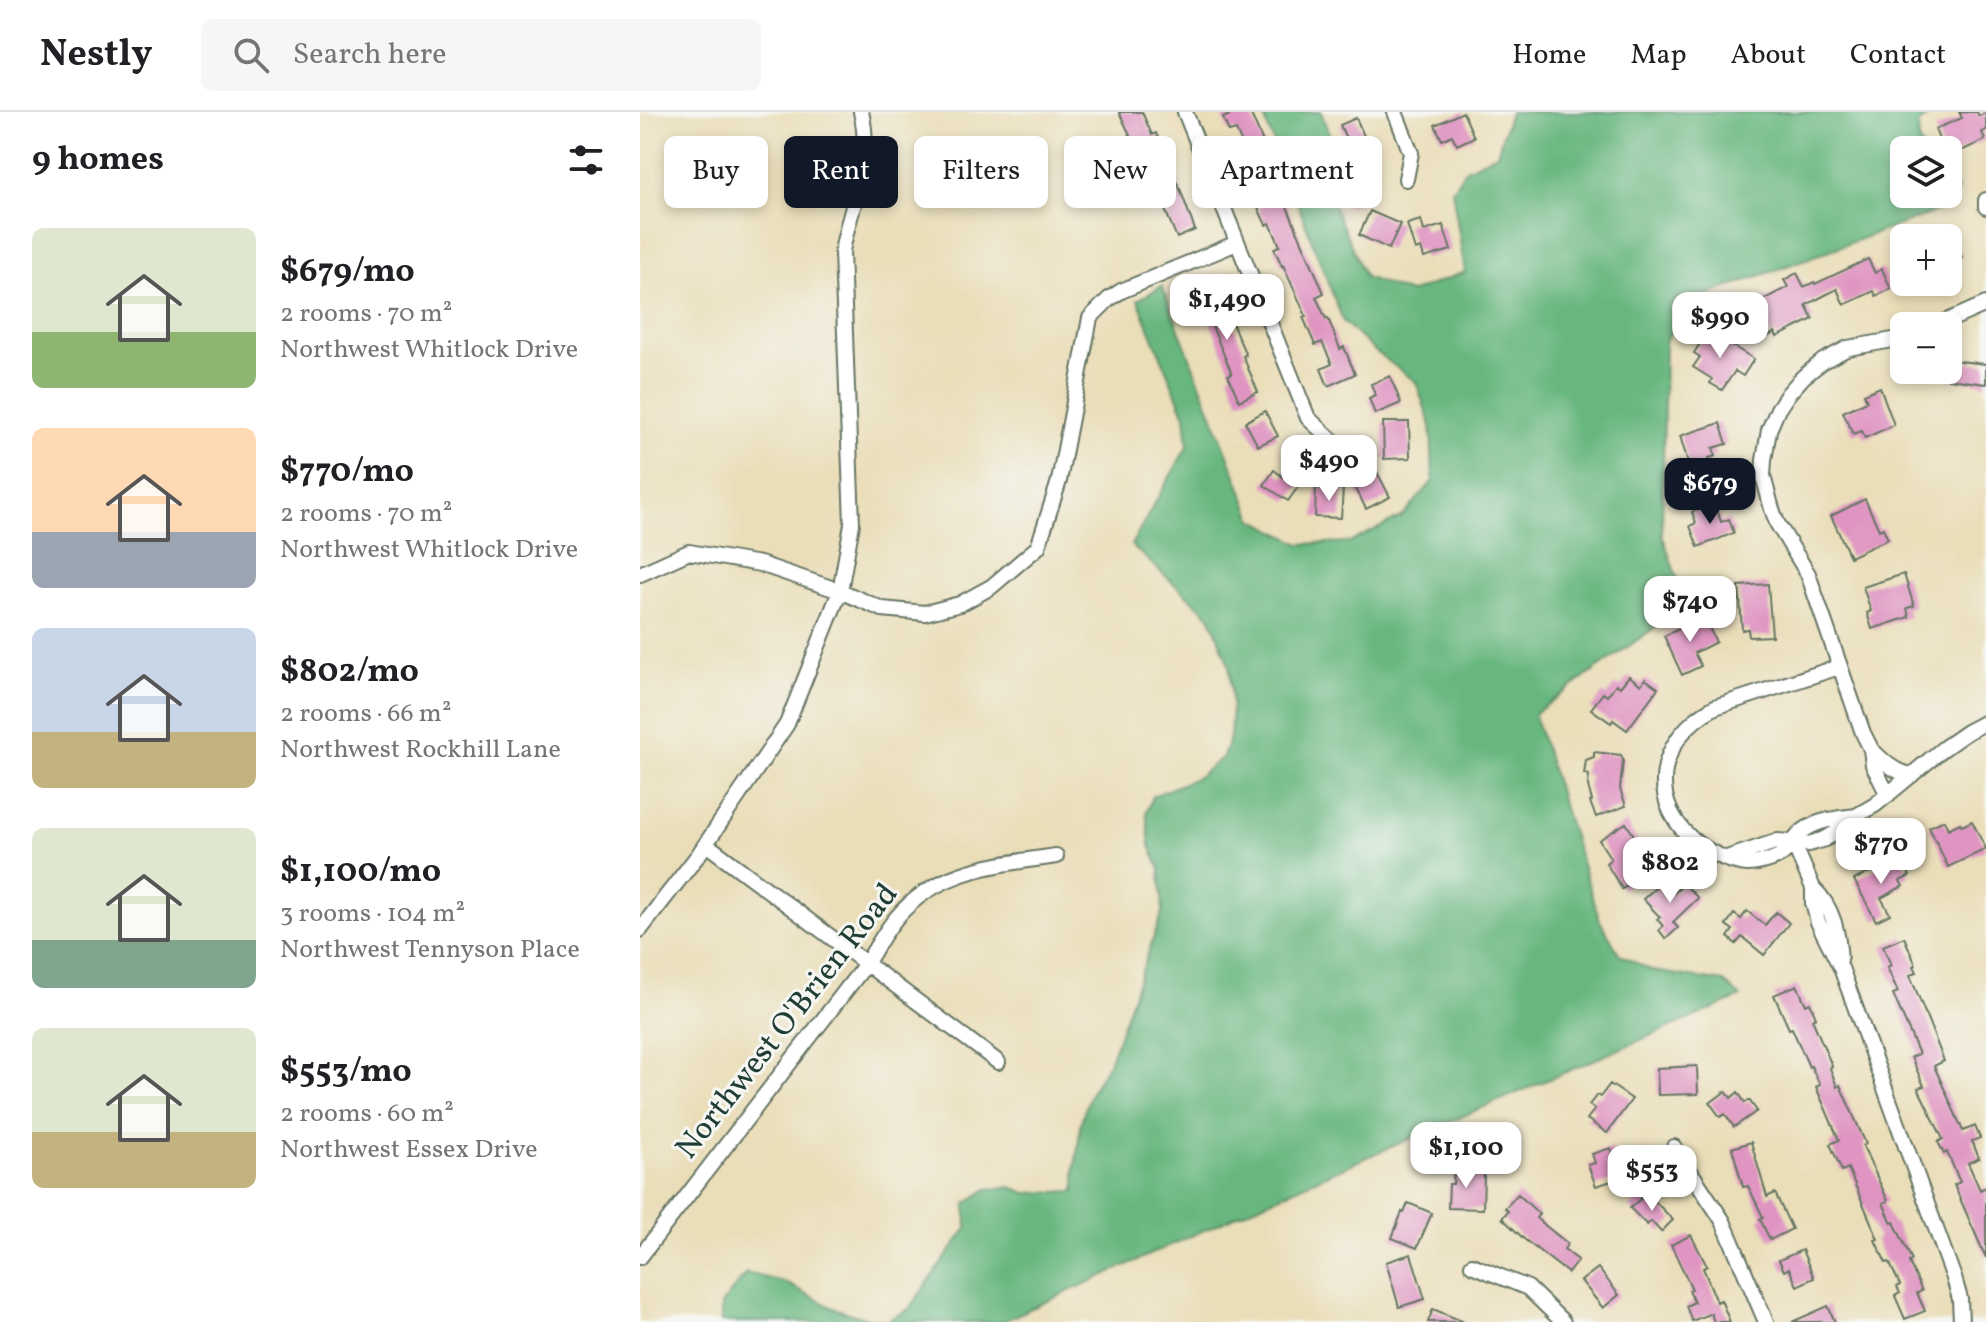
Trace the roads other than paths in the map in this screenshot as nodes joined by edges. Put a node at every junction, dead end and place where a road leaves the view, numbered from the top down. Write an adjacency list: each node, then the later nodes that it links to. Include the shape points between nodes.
1 (861, 112): 13 (street, via 865,163 842,252 852,524)
2 (1185, 112): 7 (street)
3 (1395, 112): 4 (street, via 1411,153)
4 (1406, 179)
5 (1986, 200): 6 (street)
6 (1986, 207)
7 (1237, 243): 11 (street, via 1308,418); 13 (street, via 1121,291 1090,318 1059,481 1038,547 991,587 960,604 925,613 882,609)
8 (1986, 304): 9 (street)
9 (1962, 315)
10 (1890, 340): 14 (street, via 1848,348 1803,377 1778,409 1764,460 1766,491 1777,523 1808,574)
11 (1334, 442)
12 (640, 574): 13 (street, via 689,552 760,564)
13 (840, 591): 20 (street, via 787,724)
14 (1839, 667): 16 (street); 19 (street, via 1701,715 1676,739 1666,766 1670,810 1710,852 1746,864 1769,860)
15 (1986, 722): 17 (street)
16 (1871, 749): 17 (street, via 1893,769); 18 (street)
17 (1912, 775): 18 (street)
18 (1888, 795): 19 (street, via 1825,839)
19 (1793, 842): 30 (street, via 1813,888 1818,922 1841,968 1954,1278)
20 (706, 844): 22 (street); 23 (street)
21 (1056, 856): 23 (street, Northwest O'Brien Road, via 954,875 927,890 898,917)
22 (640, 930)
23 (866, 964): 24 (street); 26 (street, Northwest O'Brien Road)
24 (998, 1062)
25 (1674, 1147): 29 (street, via 1723,1221)
26 (640, 1257)
27 (1472, 1265): 28 (street, via 1528,1288)
28 (1563, 1322)
29 (1766, 1322)
30 (1961, 1322)

